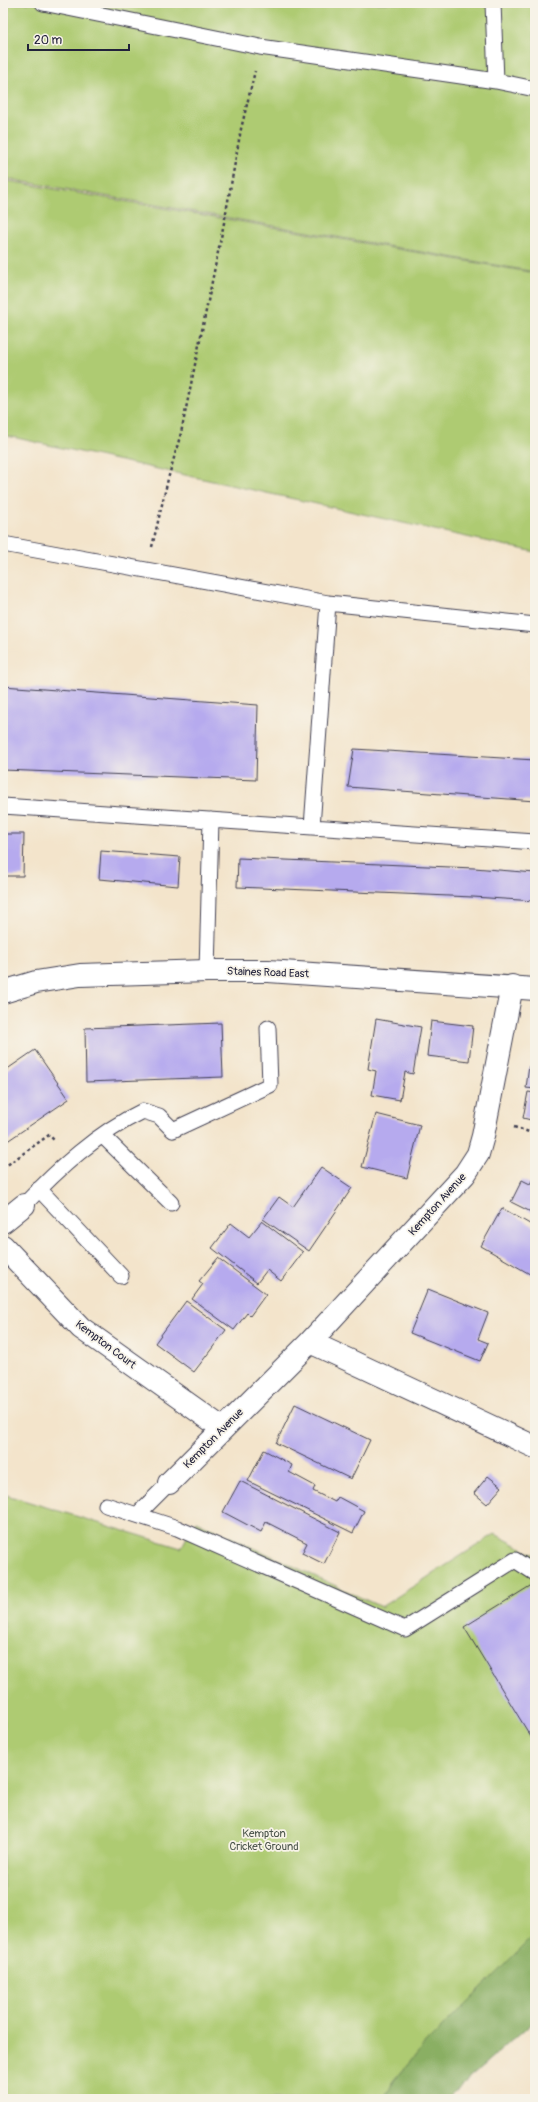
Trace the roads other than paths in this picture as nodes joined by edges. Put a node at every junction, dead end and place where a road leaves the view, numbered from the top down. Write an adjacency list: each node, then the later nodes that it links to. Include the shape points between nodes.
1 (44, 3): 3 (lane, via 260,47)
2 (493, 3): 3 (lane)
3 (496, 81): 4 (lane)
4 (535, 89)
5 (3, 544): 6 (lane)
6 (328, 603): 7 (lane); 10 (lane)
7 (535, 625)
8 (3, 806): 9 (lane)
9 (211, 820): 10 (lane); 12 (lane)
10 (312, 827): 11 (lane)
11 (535, 842)
12 (207, 971): 13 (main road, Staines Road East, via 268,971); 15 (main road, Staines Road East, via 80,975 36,982)
13 (512, 986): 14 (main road, Staines Road East); 24 (main road, Kempton Avenue, via 478,1154 466,1174)
14 (535, 989)
15 (3, 992)
16 (268, 1028): 17 (lane, via 270,1085 173,1130 159,1116 143,1111 123,1121)
17 (103, 1136): 18 (lane, via 54,1172); 19 (lane)
18 (39, 1189): 20 (lane); 23 (lane)
19 (171, 1203)
20 (24, 1205): 21 (main road)
21 (3, 1222)
22 (3, 1246): 25 (main road, Kempton Court, via 81,1328)
23 (121, 1276)
24 (310, 1342): 25 (main road, Kempton Avenue); 26 (main road)
25 (222, 1428): 27 (main road, Kempton Avenue)
26 (535, 1447)
27 (168, 1483): 29 (lane)
28 (106, 1506): 29 (lane)
29 (137, 1515): 30 (lane, via 177,1528 405,1629 515,1560)
30 (535, 1573)

